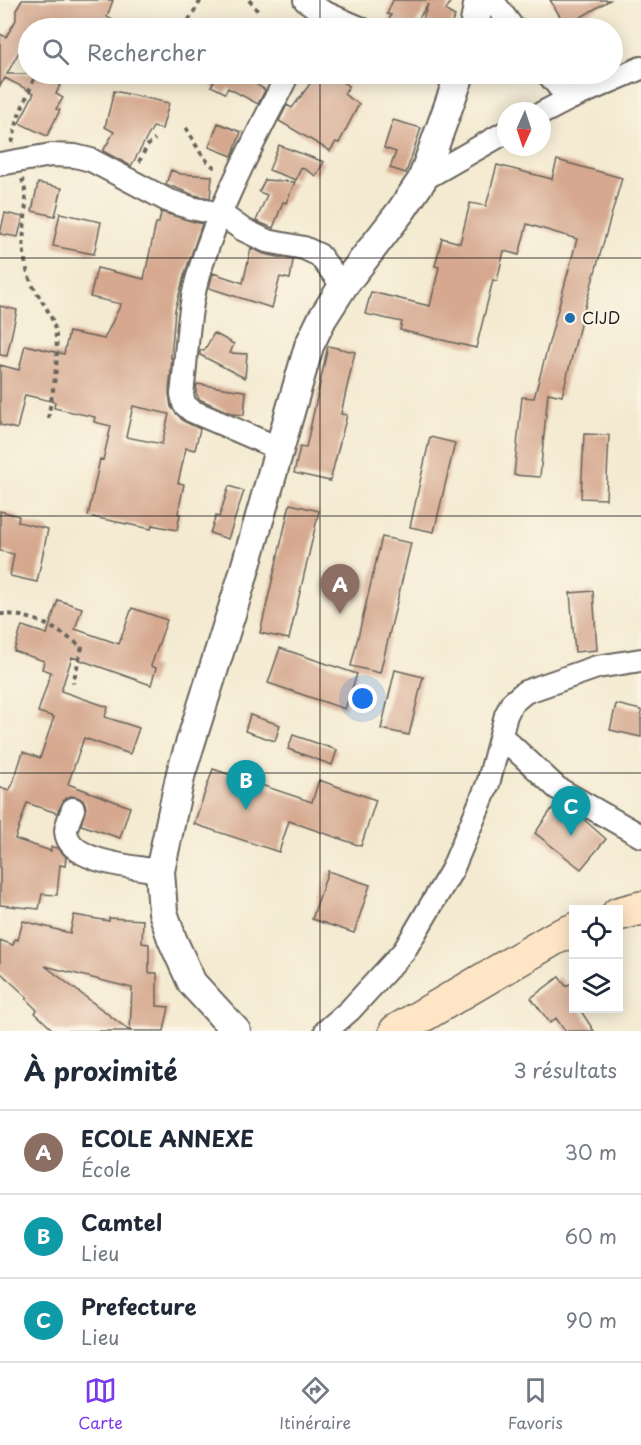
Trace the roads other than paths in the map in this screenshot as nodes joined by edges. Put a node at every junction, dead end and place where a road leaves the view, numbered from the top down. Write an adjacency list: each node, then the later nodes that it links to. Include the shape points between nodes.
1 (479, 0): 5 (street)
2 (492, 0): 6 (street)
3 (318, 10): 4 (street)
4 (337, 18)
5 (476, 18)
6 (506, 18)
7 (641, 68): 8 (street)
8 (623, 76)
9 (283, 84): 18 (street)
10 (456, 84): 17 (street)
11 (556, 84): 13 (street)
12 (604, 84): 13 (street)
13 (569, 99): 14 (street)
14 (551, 108)
15 (497, 137): 17 (street)
16 (7, 162): 18 (street, via 51,155 75,156 91,160 167,200)
17 (422, 180): 19 (street)
18 (221, 214): 19 (street, via 267,241 319,255); 20 (street, via 193,300 184,404)
19 (343, 286): 20 (street, via 309,346)
20 (278, 448): 25 (street, via 181,772)
21 (641, 660): 22 (street, via 597,667 525,692 512,703)
22 (501, 736): 24 (street, via 557,788); 30 (street, via 488,784 452,870 410,941 350,1010)
23 (73, 809): 25 (street, via 66,831 72,846 84,856)
24 (641, 836)
25 (160, 871): 29 (street, via 163,912 192,983)
26 (641, 908): 27 (main road)
27 (623, 913)
28 (569, 932): 31 (main road)
29 (236, 1031)
30 (326, 1031)
31 (396, 1031)

